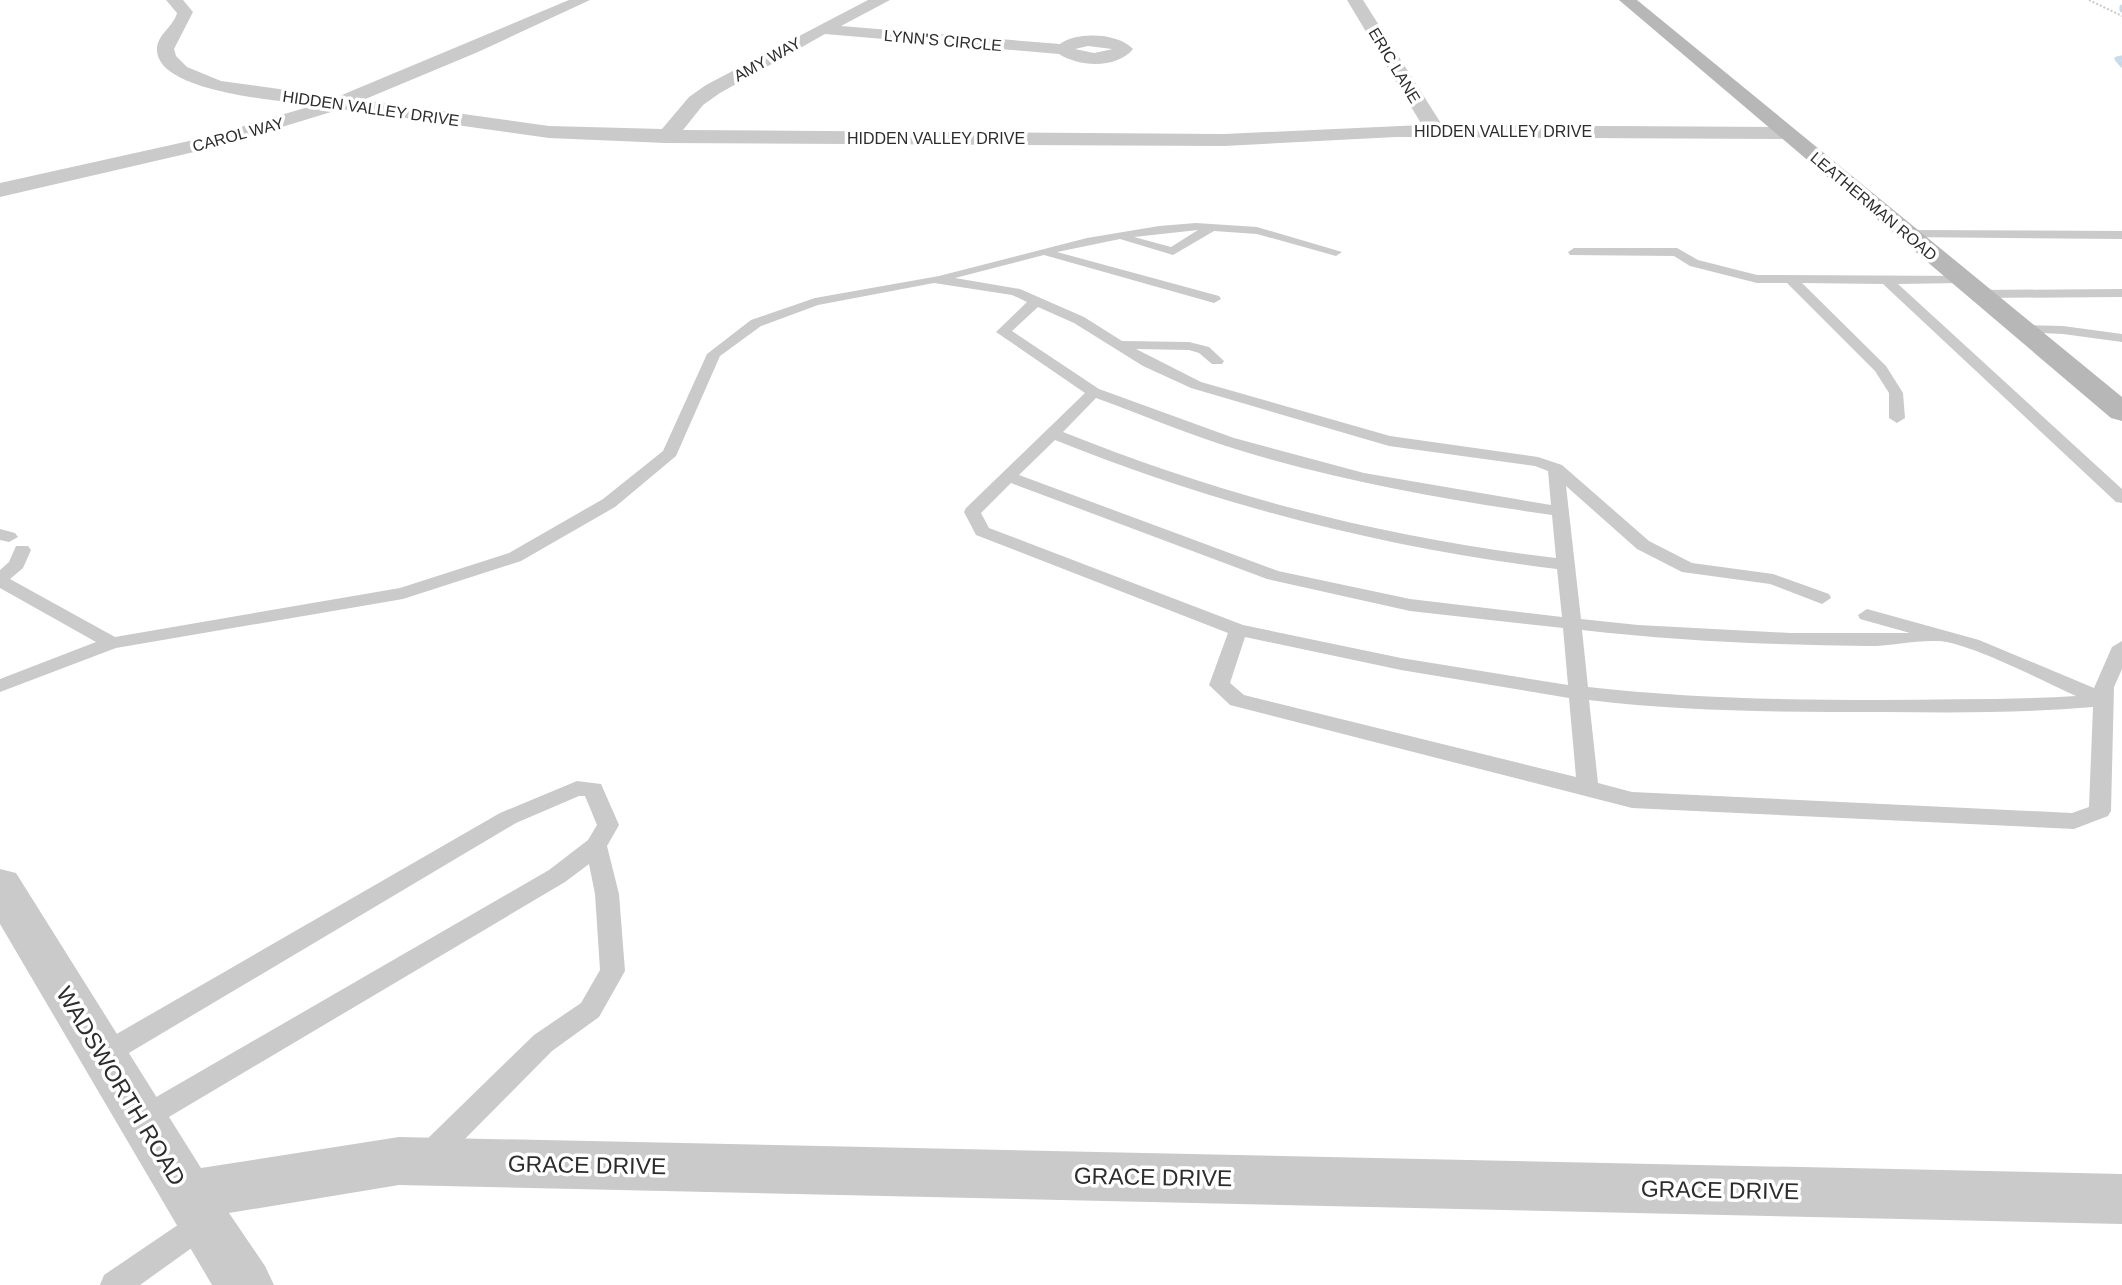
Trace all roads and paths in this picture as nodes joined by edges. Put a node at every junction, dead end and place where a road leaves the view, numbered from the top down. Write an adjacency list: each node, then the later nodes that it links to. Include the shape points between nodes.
1 (174, 0): 10 (street, HIDDEN VALLEY DRIVE, via 185,12 185,19 170,36 166,54 182,71 218,86)
2 (582, 0): 10 (street, CAROL WAY)
3 (882, 0): 8 (street, AMY WAY)
4 (1355, 0): 11 (street, ERIC LANE)
5 (1627, 0): 12 (street, LEATHERMAN ROAD)
6 (2089, 0): 7 (path)
7 (2122, 16)
8 (823, 29): 9 (street, LYNN'S CIRCLE); 13 (street, AMY WAY, via 696,101)
9 (1063, 49)
10 (340, 103): 13 (street, HIDDEN VALLEY DRIVE, via 549,132); 14 (street, CAROL WAY, via 206,143)
11 (1435, 131): 12 (street, HIDDEN VALLEY DRIVE); 13 (street, HIDDEN VALLEY DRIVE, via 1224,140)
12 (1786, 133): 16 (street, LEATHERMAN ROAD)
13 (666, 137)
14 (0, 190)
15 (1211, 227): 18 (lane); 18 (lane, via 1172,251); 20 (lane, via 1235,227)
16 (1908, 234): 17 (lane); 25 (street, LEATHERMAN ROAD)
17 (2122, 235)
18 (1118, 236): 19 (lane)
19 (1045, 252): 22 (lane); 27 (lane)
20 (1336, 252)
21 (1574, 252): 23 (lane, via 1677,252 1694,263 1757,279)
22 (934, 279): 28 (lane, via 1015,292); 49 (lane, via 815,302 756,323 714,354 670,453 609,503 515,557 402,593)
23 (1791, 280): 24 (lane); 35 (lane, via 1881,369 1896,393)
24 (1886, 280): 25 (lane); 39 (lane)
25 (1971, 286): 26 (lane); 29 (street, LEATHERMAN ROAD)
26 (2122, 293)
27 (1214, 299)
28 (1036, 301): 31 (lane); 33 (lane, via 1003,332)
29 (2023, 329): 30 (lane); 34 (street, LEATHERMAN ROAD)
30 (2122, 338)
31 (1120, 345): 32 (lane, via 1189,346 1204,350); 37 (lane, via 1196,385 1222,387 1389,441)
32 (1217, 362)
33 (1094, 392): 36 (lane); 40 (lane, via 1248,448 1356,476 1460,498)
34 (2122, 412)
35 (1897, 418)
36 (1052, 433): 38 (lane); 42 (lane, via 1219,496 1299,518 1397,541)
37 (1556, 468): 40 (lane); 44 (lane, via 1643,545 1688,568 1773,579)
38 (1008, 476): 46 (lane, via 1273,575 1410,605); 47 (lane, via 972,512 982,531)
39 (2122, 498)
40 (1560, 511): 42 (lane)
41 (22, 550): 43 (lane, via 17,564)
42 (1566, 565): 46 (lane)
43 (0, 580): 49 (lane)
44 (1822, 598)
45 (1867, 615): 48 (lane)
46 (1572, 624): 48 (lane, via 1790,639 1896,640); 52 (lane)
47 (1238, 630): 52 (lane, via 1449,674); 54 (lane, via 1219,685 1237,700)
48 (1940, 635): 53 (lane)
49 (112, 643): 51 (lane)
50 (2122, 646): 53 (lane, via 2104,687)
51 (0, 686)
52 (1578, 693): 53 (lane, via 1769,706 2035,707); 54 (lane)
53 (2104, 700): 54 (lane, via 2100,811 2074,821 1632,800)
54 (1588, 787)
55 (596, 846): 57 (lane, via 608,825 593,789 577,788 508,818); 58 (lane, via 557,876); 59 (lane, via 607,894 613,971 590,1010 544,1044)
56 (0, 885): 57 (street, WADSWORTH ROAD)
57 (103, 1055): 58 (street, WADSWORTH ROAD)
58 (142, 1119): 61 (street, WADSWORTH ROAD)
59 (424, 1161): 60 (street, GRACE DRIVE); 61 (street, GRACE DRIVE, via 399,1161)
60 (2122, 1199)
61 (196, 1209): 62 (lane); 63 (street, WADSWORTH ROAD)
62 (115, 1285)
63 (245, 1285)

